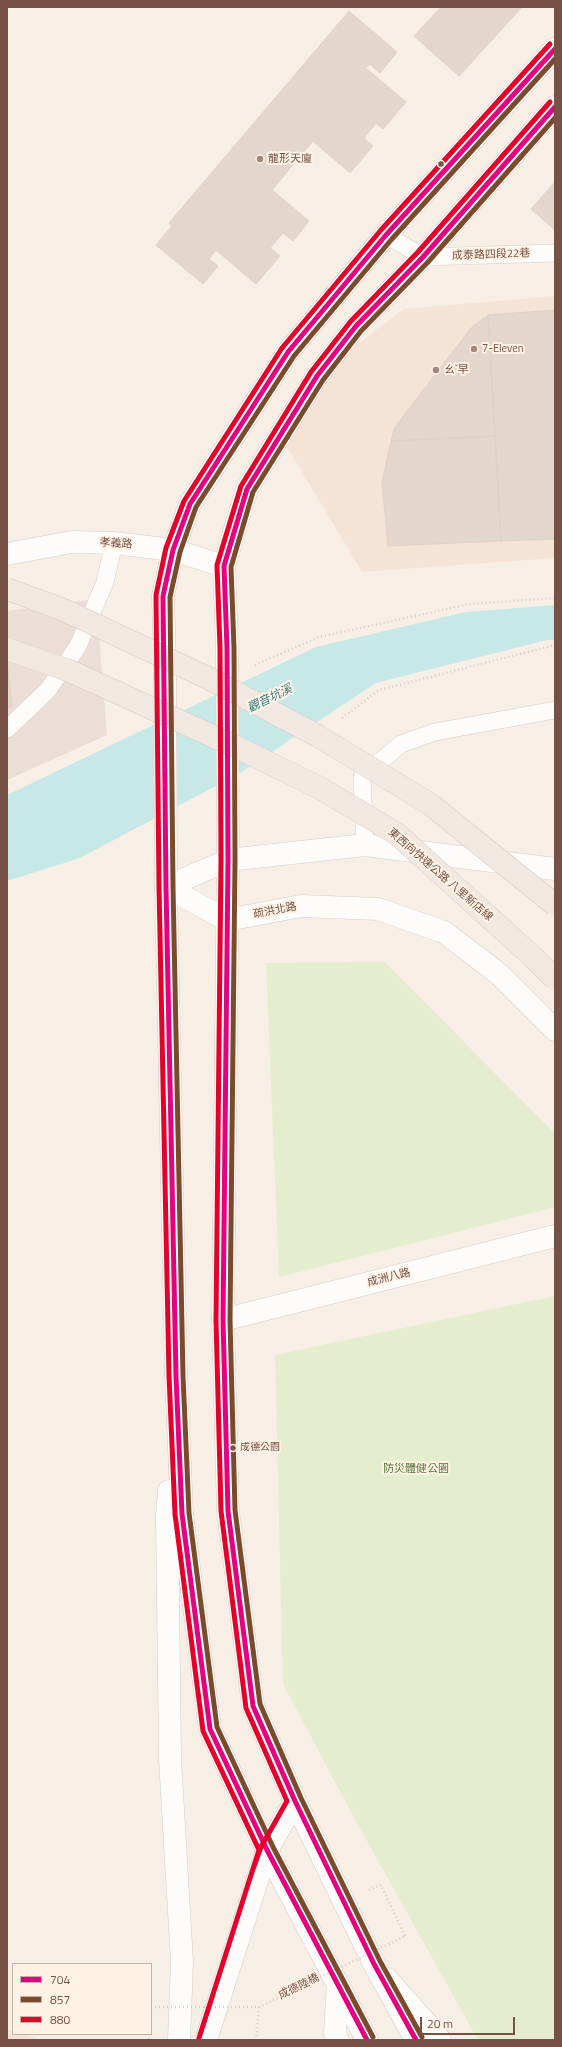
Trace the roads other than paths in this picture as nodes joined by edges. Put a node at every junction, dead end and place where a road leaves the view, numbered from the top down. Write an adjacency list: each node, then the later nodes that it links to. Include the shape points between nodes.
1 (555, 49): 3 (main road)
2 (555, 107): 5 (main road)
3 (386, 235): 5 (lane); 7 (main road, via 288,352 190,504)
4 (555, 253): 5 (lane, 成泰路四段22巷)
5 (423, 257): 9 (main road, via 356,326 317,376 247,489)
6 (114, 543): 7 (main road, 孝義路); 8 (main road, 孝義路, via 72,542); 13 (lane, via 106,582 78,646 48,690)
7 (173, 550): 9 (main road, 孝義路); 17 (main road, via 163,596)
8 (7, 554)
9 (224, 566): 15 (main road, bridge)
10 (7, 589): 18 (highway, bridge, via 71,613 210,679 318,736 430,804)
11 (7, 649): 20 (highway, 東西向快速公路 八里新店線, bridge, via 70,671 230,744 333,796 397,834)
12 (555, 710): 14 (lane, via 435,732 401,744 362,777)
13 (7, 729)
14 (365, 845): 15 (main road); 16 (main road)
15 (228, 860): 17 (main road); 19 (main road)
16 (555, 869)
17 (166, 887): 19 (main road); 24 (main road)
18 (555, 905)
19 (227, 920): 21 (main road, 疏洪北路, via 301,906 378,909 444,932 499,974); 23 (main road)
20 (555, 979)
21 (555, 1030)
22 (555, 1236): 23 (main road, 成洲八路)
23 (223, 1320): 25 (main road, via 228,1511 253,1706)
24 (176, 1376): 26 (main road, via 182,1514 210,1729); 29 (main road, via 167,1516 170,1759 182,1962)
25 (295, 1801): 26 (main road); 27 (main road)
26 (268, 1850): 28 (main road); 30 (main road)
27 (374, 1964): 33 (main road); 34 (main road)
28 (338, 1984): 31 (main road, via 335,2033); 32 (main road)
29 (179, 2040)
30 (206, 2040)
31 (338, 2040)
32 (367, 2040)
33 (416, 2040)
34 (440, 2040)

